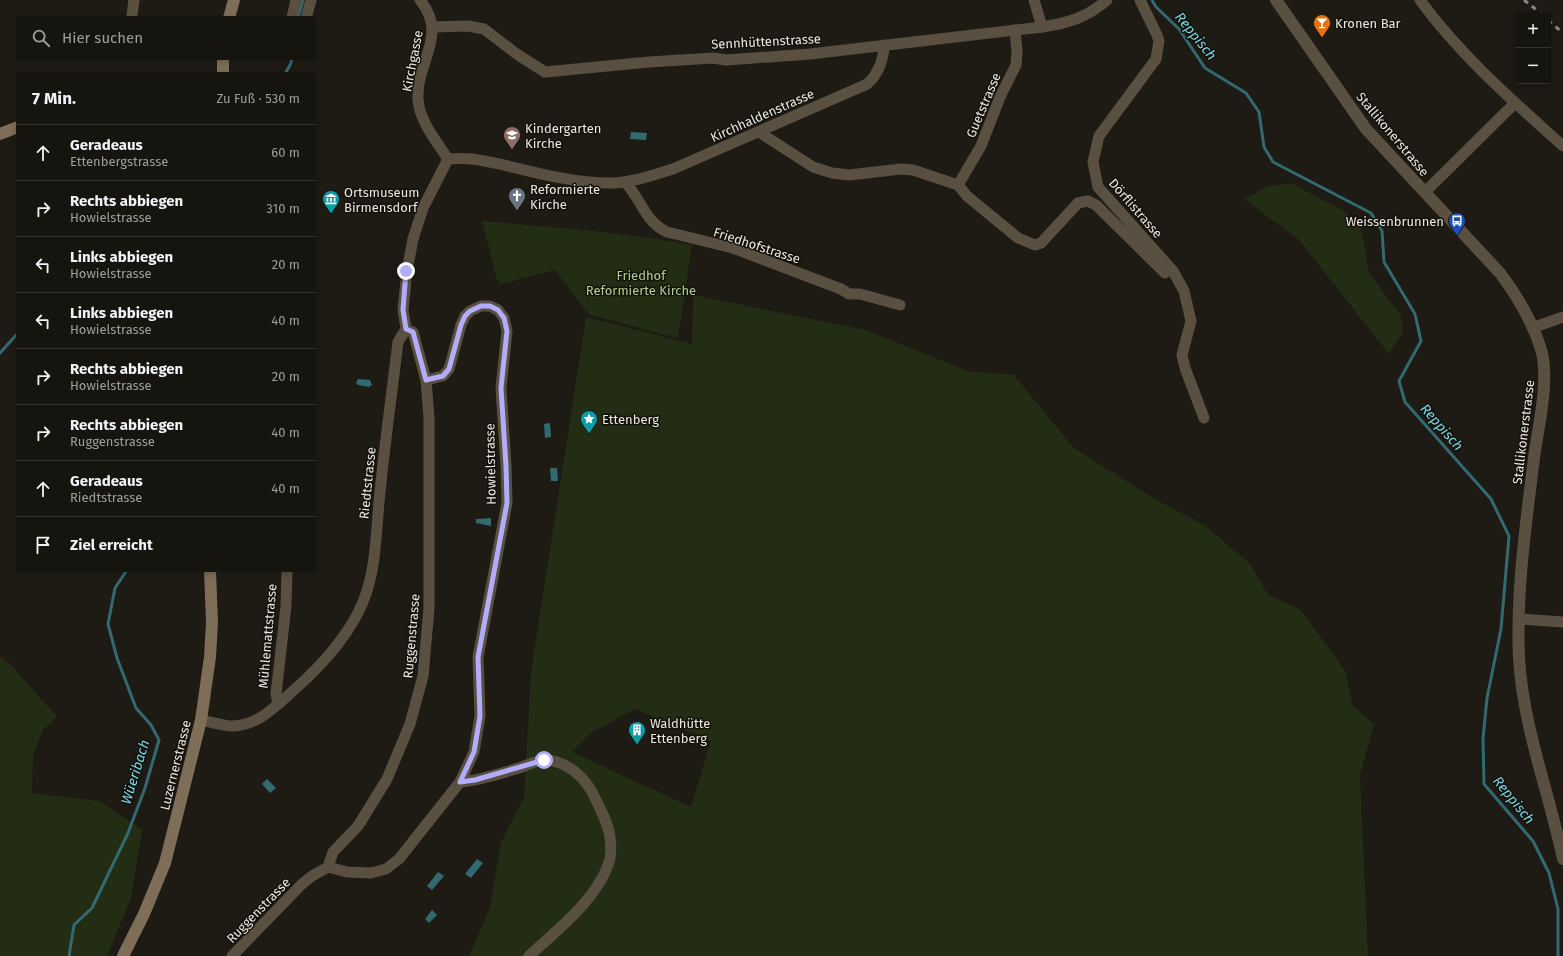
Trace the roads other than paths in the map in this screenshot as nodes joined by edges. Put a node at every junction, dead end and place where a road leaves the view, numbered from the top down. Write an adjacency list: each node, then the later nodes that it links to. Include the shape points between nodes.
1 (134, 0): 11 (street)
2 (234, 0): 12 (main road)
3 (296, 0): 13 (street)
4 (311, 0): 14 (street)
5 (420, 0): 15 (street, Kirchgasse, via 429,12)
6 (1034, 0): 16 (street)
7 (1107, 0): 16 (street, Sennhüttenstrasse, via 1073,21)
8 (1140, 0): 36 (street, Dörflistrasse, via 1159,42 1156,59 1100,136 1094,162 1098,187 1173,272 1184,291 1191,321 1182,355)
9 (1276, 0): 29 (street, Stallikonerstrasse, via 1366,129)
10 (1420, 0): 21 (street, via 1446,32 1502,92)
11 (132, 16)
12 (230, 16)
13 (292, 16)
14 (307, 16)
15 (433, 27): 18 (street, Sennhüttenstrasse, via 468,26 484,29 545,72 664,61 794,55); 26 (street, Kirchgasse, via 418,98 423,117)
16 (1042, 27): 17 (street, Sennhüttenstrasse)
17 (1015, 30): 18 (street, Sennhüttenstrasse); 28 (street, Guetstrasse, via 1016,65 981,146)
18 (884, 45): 23 (street, Kirchhaldenstrasse, via 879,66 868,83)
19 (223, 60): 20 (main road)
20 (223, 72)
21 (1515, 102): 25 (street); 29 (street)
22 (16, 128): 24 (main road)
23 (759, 132): 27 (street, Kirchhaldenstrasse, via 673,169); 28 (street, via 814,167 832,173 850,175 913,170)
24 (0, 134)
25 (1563, 146)
26 (448, 159): 27 (street, via 477,159 575,180); 34 (street, via 424,208 413,239 406,271 403,310)
27 (625, 182): 31 (street, Friedhofstrasse, via 634,192 650,221 658,228 733,248 849,294 860,294)
28 (958, 185): 30 (street, via 967,196 1018,238 1034,245 1041,243 1078,203 1088,202 1096,205)
29 (1425, 192): 33 (street, Stallikonerstrasse, via 1500,273 1522,304)
30 (1165, 273)
31 (900, 305)
32 (1563, 317): 33 (street)
33 (1532, 328): 39 (street, Stallikonerstrasse, via 1542,354 1544,381 1523,545)
34 (406, 329): 35 (street, Ruggenstrasse, via 413,332); 41 (street, Riedtstrasse, via 398,342 372,576 363,603 348,631 328,656 308,678)
35 (426, 380): 43 (street, Howielstrasse, via 443,376 449,369 461,325 470,311 481,306 490,306 498,310 504,318 507,331 501,388 507,503 478,657 480,716 474,752); 45 (street, Ruggenstrasse, via 429,418 429,608 423,676 410,724 387,779 358,826 333,852)
36 (1204, 418)
37 (210, 572): 42 (main road, Luzernerstrasse, via 210,657)
38 (287, 572): 41 (street, Mühlemattstrasse, via 286,606 276,694)
39 (1519, 619): 40 (street); 44 (street, Stallikonerstrasse, via 1519,658 1526,711)
40 (1563, 622)
41 (278, 704): 42 (street, Riedtstrasse, via 257,721 240,725 230,726)
42 (201, 720): 46 (main road, Luzernerstrasse, via 165,863 144,914)
43 (460, 782): 45 (street, via 400,858 386,869 371,873 347,872); 48 (street, via 544,760 561,763 572,768 582,778 592,792 607,824 610,837 609,864 596,889 586,902)
44 (1563, 858)
45 (328, 867): 47 (street, Ruggenstrasse, via 302,884)
46 (122, 956)
47 (232, 956)
48 (529, 956)

